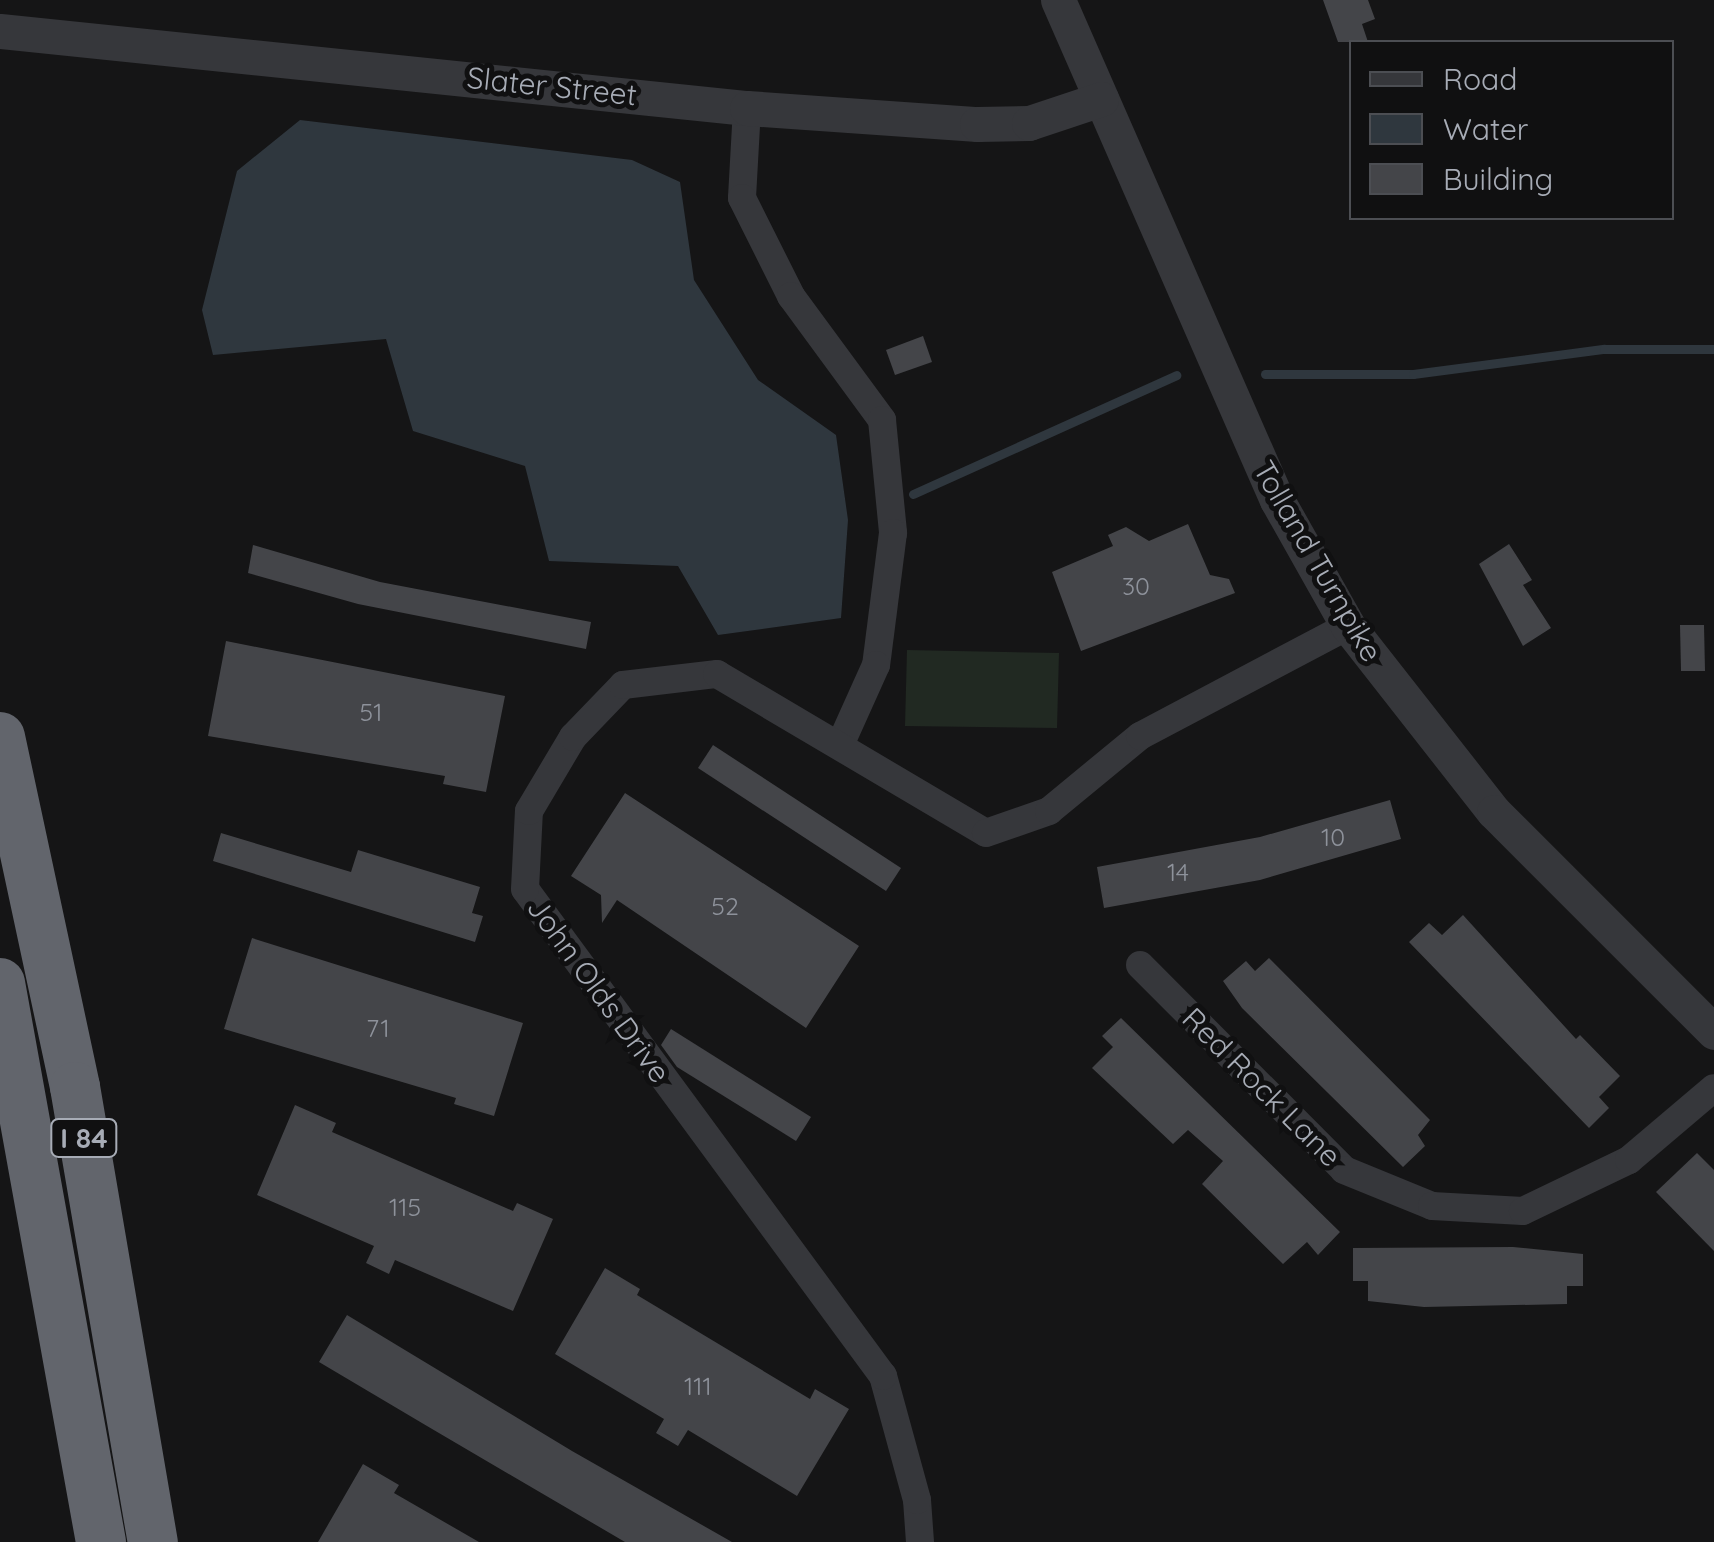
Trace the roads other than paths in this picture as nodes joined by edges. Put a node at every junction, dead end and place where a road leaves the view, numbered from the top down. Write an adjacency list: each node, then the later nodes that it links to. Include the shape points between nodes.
1 (1058, 0): 3 (street, Tolland Turnpike)
2 (0, 31): 4 (street, Slater Street)
3 (1101, 99): 4 (street, Slater Street, via 1028,122 977,124); 5 (street, Tolland Turnpike, via 1277,500)
4 (748, 108): 7 (street, via 742,198 790,296 882,420 893,532 876,665)
5 (1348, 626): 7 (street, John Olds Drive, via 1140,736 1049,811 986,833); 10 (street, Tolland Turnpike, via 1494,812)
6 (0, 738): 13 (highway, I 84, via 75,1088)
7 (841, 743): 14 (street, John Olds Drive, via 717,674 623,685 573,737 529,811 524,889 883,1376 917,1500)
8 (1140, 965): 11 (street, Red Rock Lane, via 1344,1170 1389,1194 1432,1206 1523,1210 1629,1160)
9 (0, 983): 12 (highway)
10 (1714, 1032)
11 (1714, 1088)
12 (102, 1542)
13 (154, 1542)
14 (920, 1542)

